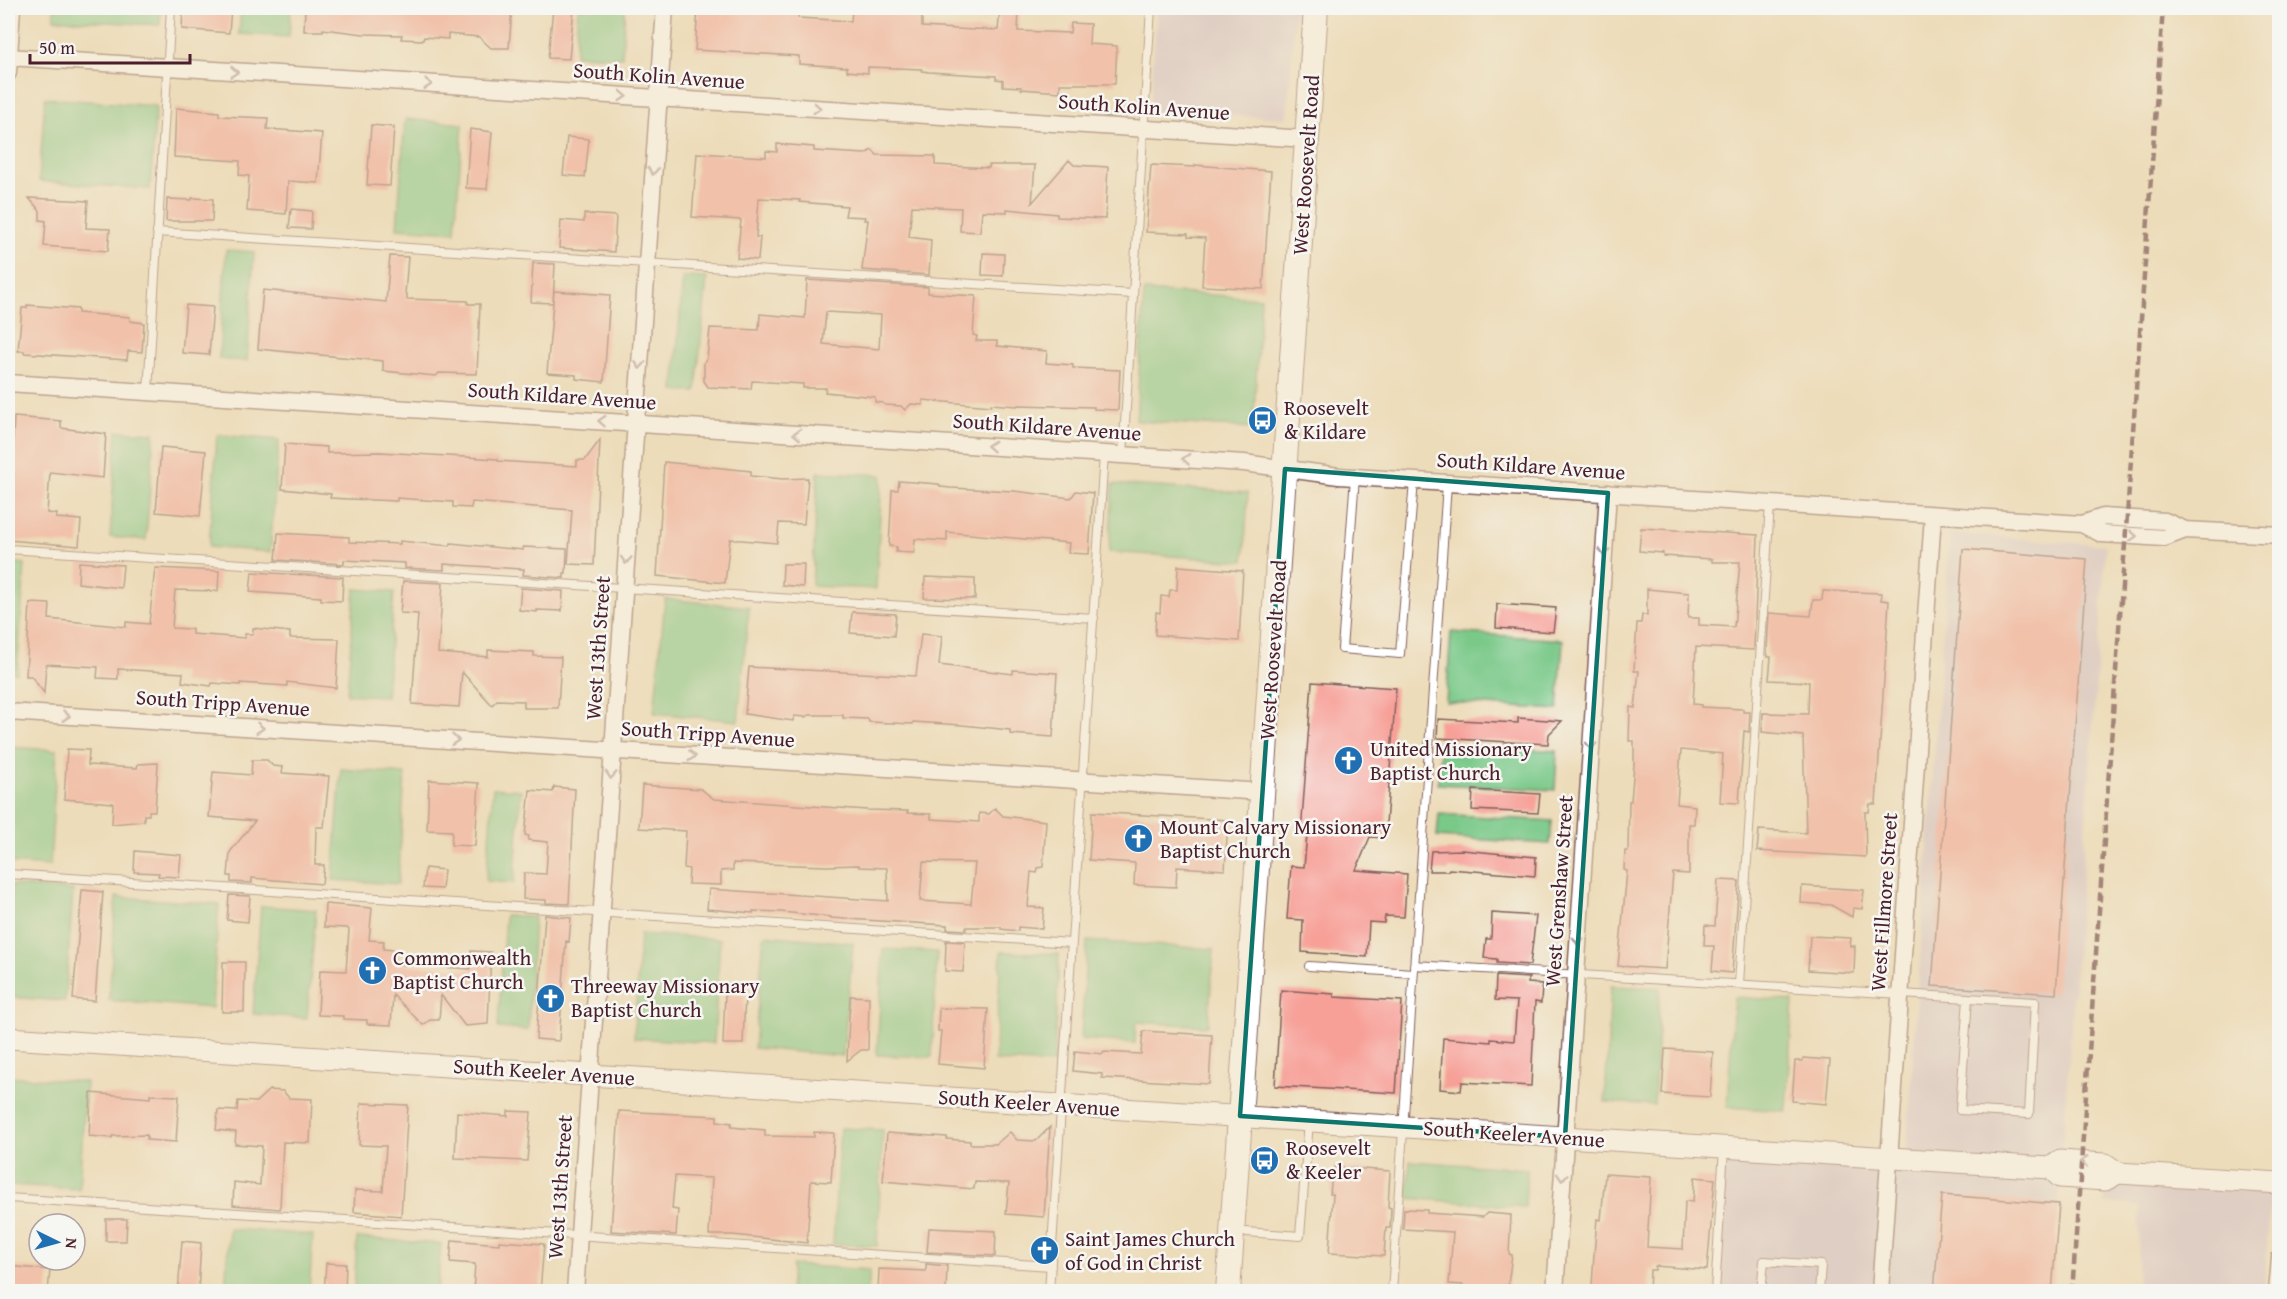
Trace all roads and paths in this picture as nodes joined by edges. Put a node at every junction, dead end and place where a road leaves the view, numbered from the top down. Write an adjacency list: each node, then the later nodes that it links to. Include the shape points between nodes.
1 (12, 8): 6 (street)
2 (171, 8): 7 (lane)
3 (665, 8): 8 (street, West 13th Street)
4 (1151, 8): 9 (lane)
5 (1316, 8): 10 (main road, West Roosevelt Road)
6 (8, 62): 7 (street, South Kolin Avenue)
7 (167, 68): 8 (street, South Kolin Avenue, one-way to 8); 11 (lane)
8 (658, 98): 9 (street, South Kolin Avenue, one-way to 9); 12 (street, West 13th Street, one-way to 12)
9 (1143, 129): 10 (street, South Kolin Avenue); 13 (lane)
10 (1307, 139): 19 (main road, West Roosevelt Road)
11 (157, 231): 12 (lane); 15 (lane)
12 (647, 262): 13 (lane); 16 (street, West 13th Street, one-way to 16)
13 (1133, 294): 18 (lane)
14 (8, 383): 15 (street, South Kildare Avenue)
15 (148, 392): 16 (street, South Kildare Avenue, one-way to 15)
16 (636, 423): 17 (street, South Kildare Avenue, one-way to 16); 28 (street, West 13th Street, one-way to 28)
17 (1104, 454): 18 (street, South Kildare Avenue); 29 (lane)
18 (1123, 455): 19 (street, South Kildare Avenue, one-way to 18)
19 (1285, 469): 20 (street, South Kildare Avenue); 33 (main road, West Roosevelt Road)
20 (1355, 477): 21 (street, South Kildare Avenue); 21 (lane, via 1342,649 1389,653 1401,654)
21 (1414, 482): 22 (street, South Kildare Avenue)
22 (1446, 484): 23 (street, South Kildare Avenue); 38 (lane)
23 (1608, 493): 24 (street, South Kildare Avenue); 39 (street, West Grenshaw Street, one-way to 39)
24 (1770, 504): 25 (street, South Kildare Avenue); 40 (lane)
25 (1933, 514): 26 (street, South Kildare Avenue, via 2082,524 2103,517 2165,521 2185,530); 41 (street, West Fillmore Street)
26 (2280, 535)
27 (8, 549): 28 (lane)
28 (624, 588): 29 (lane); 31 (street, West 13th Street)
29 (1094, 618): 32 (lane)
30 (8, 712): 31 (street, South Tripp Avenue, one-way to 31)
31 (613, 751): 32 (street, South Tripp Avenue, one-way to 32); 35 (street, West 13th Street, one-way to 35)
32 (1083, 780): 33 (street, South Tripp Avenue); 36 (lane)
33 (1263, 792): 46 (main road, West Roosevelt Road)
34 (8, 874): 35 (lane)
35 (602, 912): 36 (lane); 44 (street, West 13th Street)
36 (1072, 943): 45 (lane)
37 (1309, 966): 38 (lane)
38 (1414, 969): 39 (lane); 48 (lane)
39 (1576, 974): 40 (lane); 49 (street, West Grenshaw Street)
40 (1739, 984): 41 (lane)
41 (1901, 994): 42 (lane); 51 (street, West Fillmore Street)
42 (1968, 998): 42 (lane, via 1960,1110 2028,1114 2035,1002)
43 (8, 1038): 44 (street, South Keeler Avenue)
44 (590, 1075): 45 (street, South Keeler Avenue); 55 (street, West 13th Street)
45 (1062, 1105): 46 (street, South Keeler Avenue); 57 (lane)
46 (1240, 1116): 47 (street, South Keeler Avenue); 54 (main road, West Roosevelt Road)
47 (1309, 1121): 48 (street, South Keeler Avenue); 54 (lane, via 1300,1236)
48 (1403, 1127): 49 (street, South Keeler Avenue); 61 (lane)
49 (1565, 1137): 50 (street, South Keeler Avenue); 62 (street, West Grenshaw Street, one-way to 62)
50 (1724, 1147): 51 (street, South Keeler Avenue); 63 (lane)
51 (1890, 1158): 52 (street, South Keeler Avenue, via 2050,1168 2060,1161 2094,1163 2105,1164 2118,1173); 66 (street, West Fillmore Street)
52 (2280, 1183)
53 (8, 1198): 55 (lane)
54 (1233, 1231): 60 (main road, West Roosevelt Road)
55 (579, 1235): 57 (lane); 58 (street, West 13th Street)
56 (2280, 1258): 67 (street)
57 (1051, 1266): 59 (lane)
58 (575, 1292)
59 (1049, 1292)
60 (1228, 1292)
61 (1392, 1292)
62 (1555, 1292)
63 (1715, 1292)
64 (1761, 1292): 65 (lane, via 1764,1261 1821,1264)
65 (1819, 1292)
66 (1880, 1292)
67 (2277, 1292)

